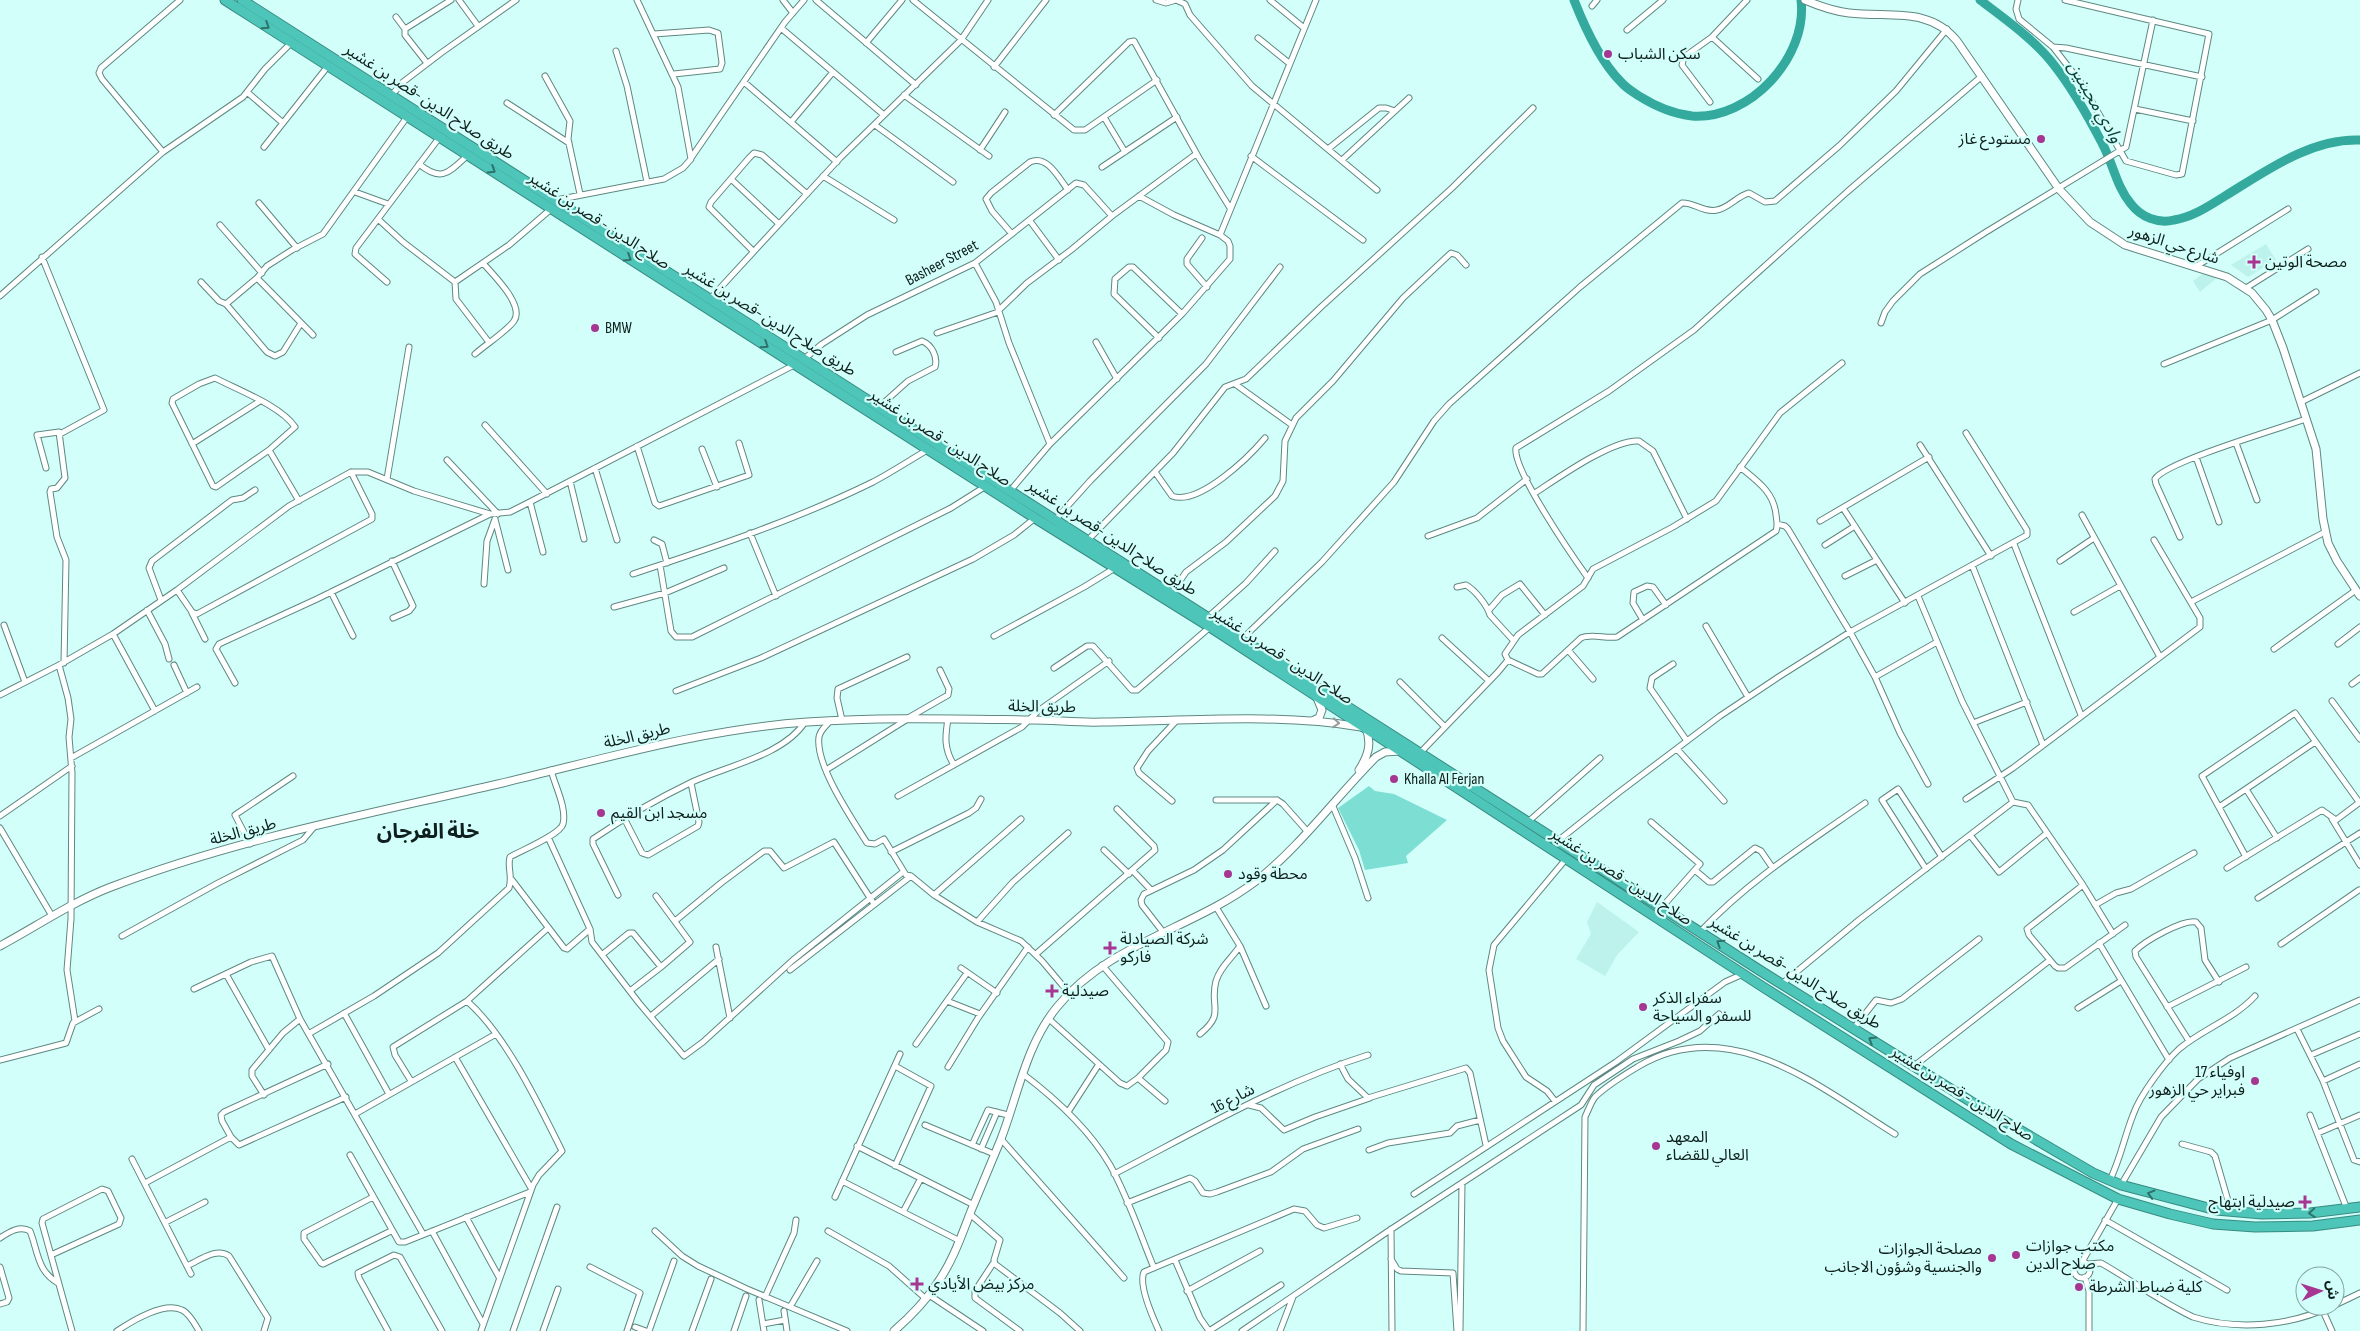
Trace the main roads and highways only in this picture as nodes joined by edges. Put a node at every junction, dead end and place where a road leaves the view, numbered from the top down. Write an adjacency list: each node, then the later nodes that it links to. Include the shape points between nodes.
1 (225, 0): 3 (highway, صلاح الدين - قصر بن غشير, one-way to 3, via 439,138)
2 (242, 0): 3 (highway, طريق صلاح الدين -قصر بن غشير)
3 (532, 191): 4 (highway, طريق صلاح الدين -قصر بن غشير, via 555,200 805,359); 4 (highway, صلاح الدين - قصر بن غشير, one-way to 4, via 551,209 986,486)
4 (1008, 494): 5 (highway, طريق صلاح الدين -قصر بن غشير, one-way to 4, via 1055,520); 6 (highway, صلاح الدين - قصر بن غشير, via 1035,518 1210,627)
5 (1743, 959): 6 (highway, via 1745,967); 7 (highway, طريق صلاح الدين -قصر بن غشير)
6 (1741, 972): 8 (highway, صلاح الدين - قصر بن غشير)
7 (1781, 982): 8 (highway, via 1770,984); 9 (highway, طريق صلاح الدين -قصر بن غشير, one-way to 7, via 2262,1214 2201,1208 2110,1181 1970,1101)
8 (1772, 992): 10 (highway, صلاح الدين - قصر بن غشير, via 2011,1144 2118,1199 2213,1224 2303,1227)
9 (2360, 1207)
10 (2360, 1220)

